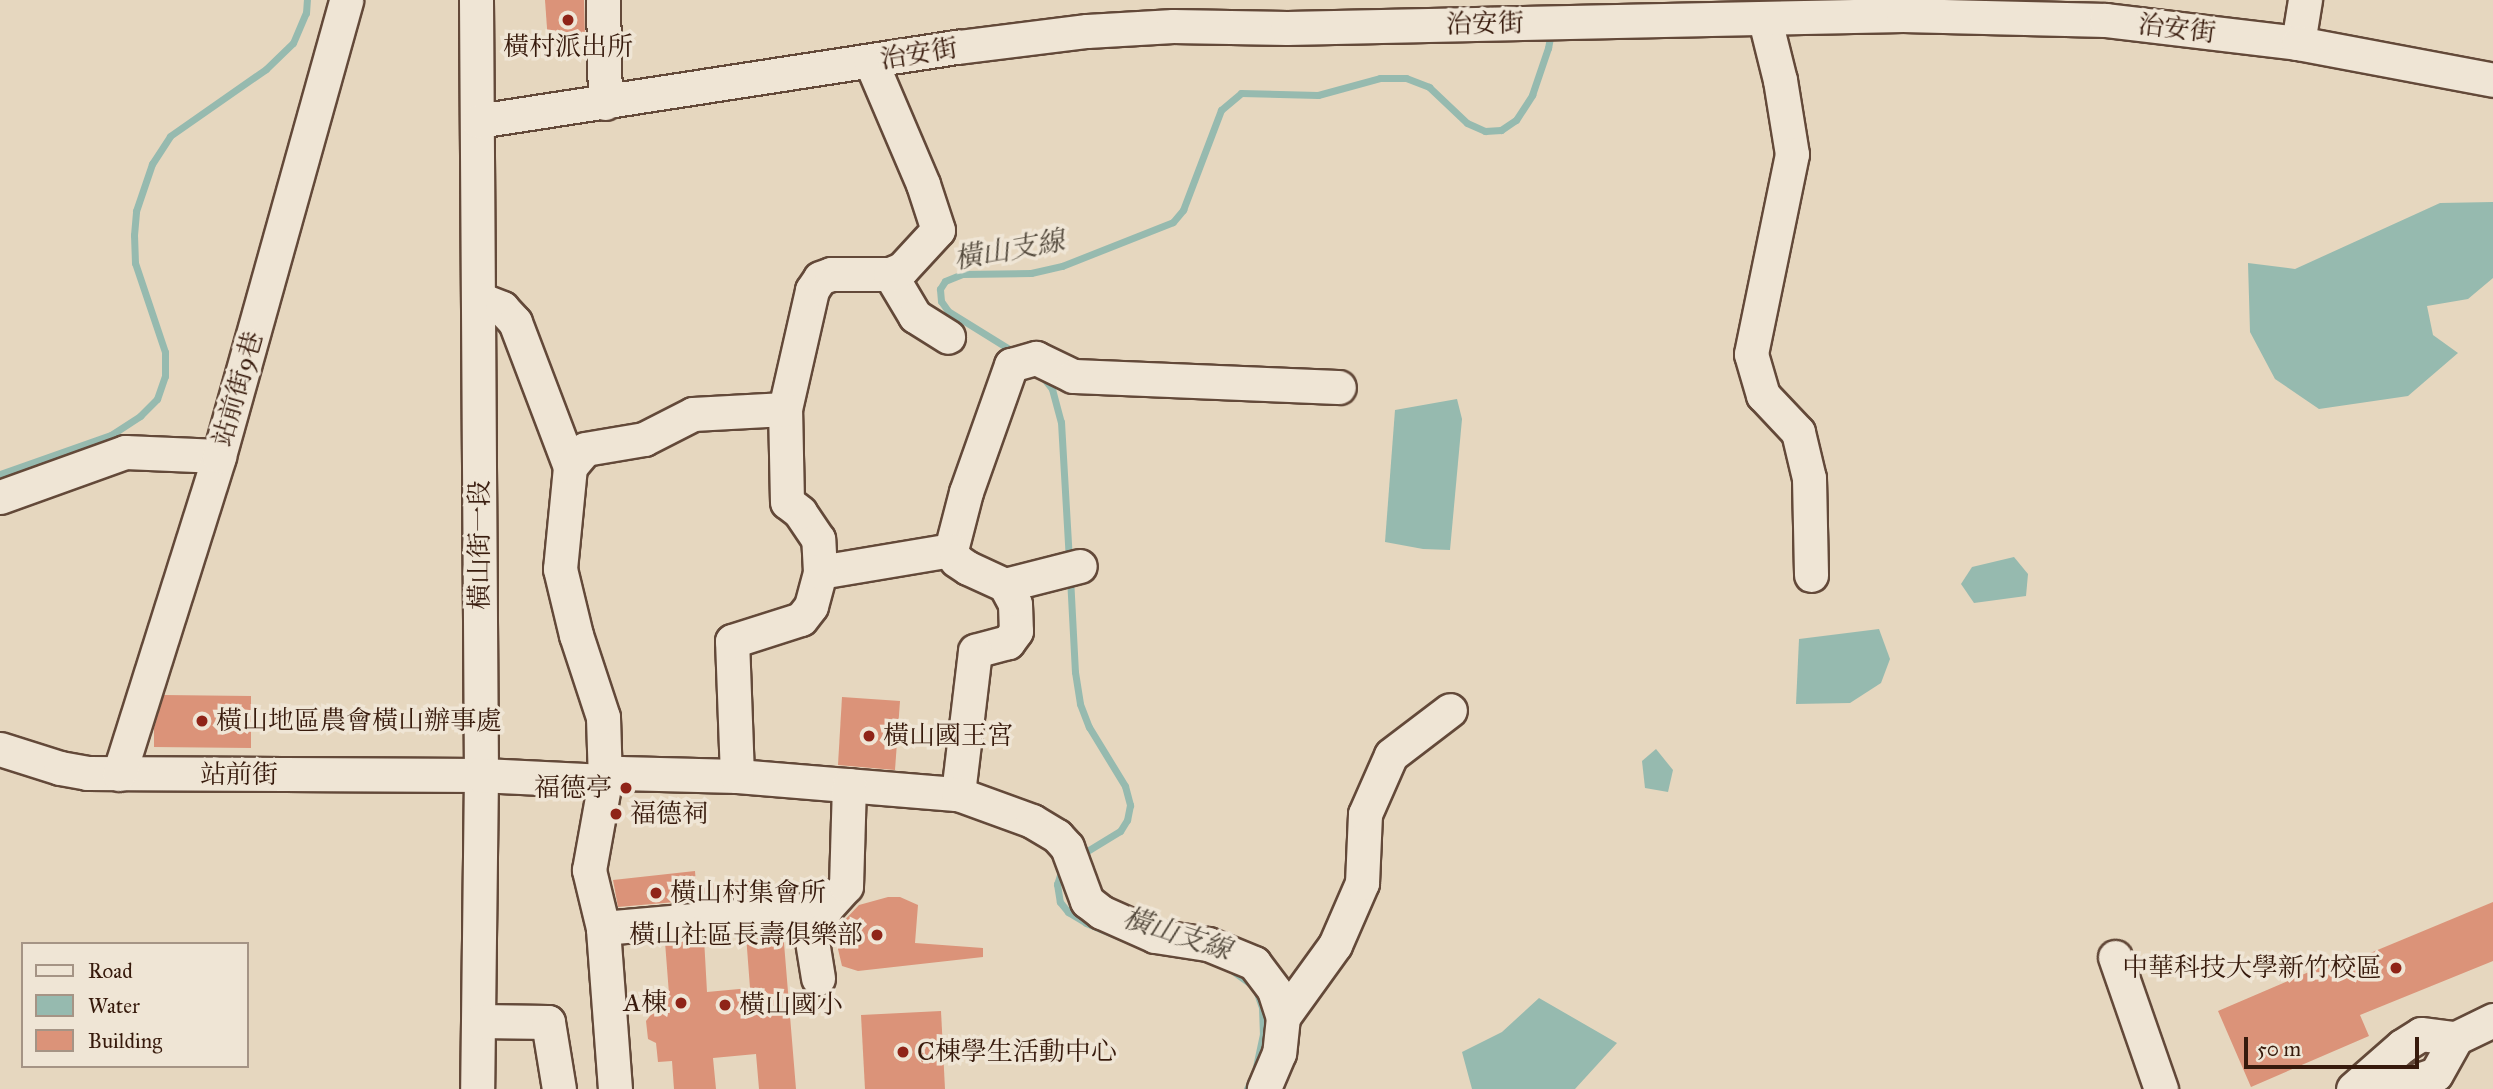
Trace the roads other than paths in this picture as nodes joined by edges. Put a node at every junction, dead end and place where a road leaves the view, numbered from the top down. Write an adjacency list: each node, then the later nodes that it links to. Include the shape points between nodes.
1 (346, 0): 20 (street, 站前街9巷)
2 (476, 0): 14 (street, 橫山街一段)
3 (603, 0): 13 (street)
4 (2305, 0): 10 (street)
5 (1904, 7): 6 (street, 治安街); 9 (street, 治安街)
6 (2106, 10): 7 (street, 治安街)
7 (2142, 12): 10 (street, 治安街)
8 (1170, 13): 9 (street, 治安街, via 1287,28); 11 (street, 治安街, via 1087,31)
9 (1765, 20): 26 (street, via 1792,154 1751,354 1763,395 1798,432 1809,478)
10 (2298, 43): 12 (street, 治安街)
11 (871, 62): 13 (street, 治安街); 15 (street, via 938,230 902,269)
12 (2493, 80)
13 (605, 103): 14 (street, 治安街)
14 (478, 121): 16 (street, 橫山街一段)
15 (890, 274): 17 (street, via 915,316); 19 (street, via 820,278 813,290)
16 (479, 299): 21 (street, via 502,308 515,322); 31 (street, 橫山街一段)
17 (948, 337)
18 (1339, 387): 23 (street, via 1073,376 1024,361 966,492)
19 (785, 409): 21 (street, via 694,414 644,439 585,449); 25 (street, via 787,502 800,512 818,539)
20 (219, 456): 22 (street, via 125,452); 30 (street, 站前街9巷)
21 (570, 467): 33 (street, via 560,569 603,717)
22 (0, 497)
23 (951, 550): 25 (street); 27 (street, via 968,569)
24 (1066, 568): 27 (street)
25 (820, 572): 32 (street, via 811,606 801,619 732,641)
26 (1811, 575)
27 (1005, 585): 35 (street, via 1015,604 1016,631 1008,642 975,651)
28 (1450, 710): 40 (street, via 1391,755 1365,814 1362,883 1335,945)
29 (0, 749): 30 (street, 站前街, via 60,768)
30 (119, 775): 31 (street, 站前街)
31 (481, 775): 33 (street, 站前街); 42 (street, 橫山街一段)
32 (737, 776): 33 (street, 站前街, via 620,773); 34 (street, 站前街)
33 (606, 780): 37 (street, via 589,870)
34 (849, 785): 35 (street, 站前街); 36 (street, via 846,886 826,908)
35 (958, 794): 40 (street, 站前街, via 1032,821 1057,836 1067,847 1087,901 1101,912 1155,936 1208,944 1254,962 1274,990)
36 (807, 910): 37 (street); 39 (street)
37 (603, 928): 46 (street)
38 (2115, 957): 48 (street)
39 (818, 978)
40 (1283, 1017): 47 (street, via 1279,1053)
41 (2493, 1020): 43 (street)
42 (480, 1021): 44 (street, 橫山街一段); 45 (street, via 548,1022)
43 (2456, 1038): 49 (street, via 2421,1034); 50 (street, via 2436,1074)
44 (477, 1089)
45 (559, 1089)
46 (615, 1089)
47 (1265, 1089)
48 (2161, 1089)
49 (2353, 1089)
50 (2391, 1089)

